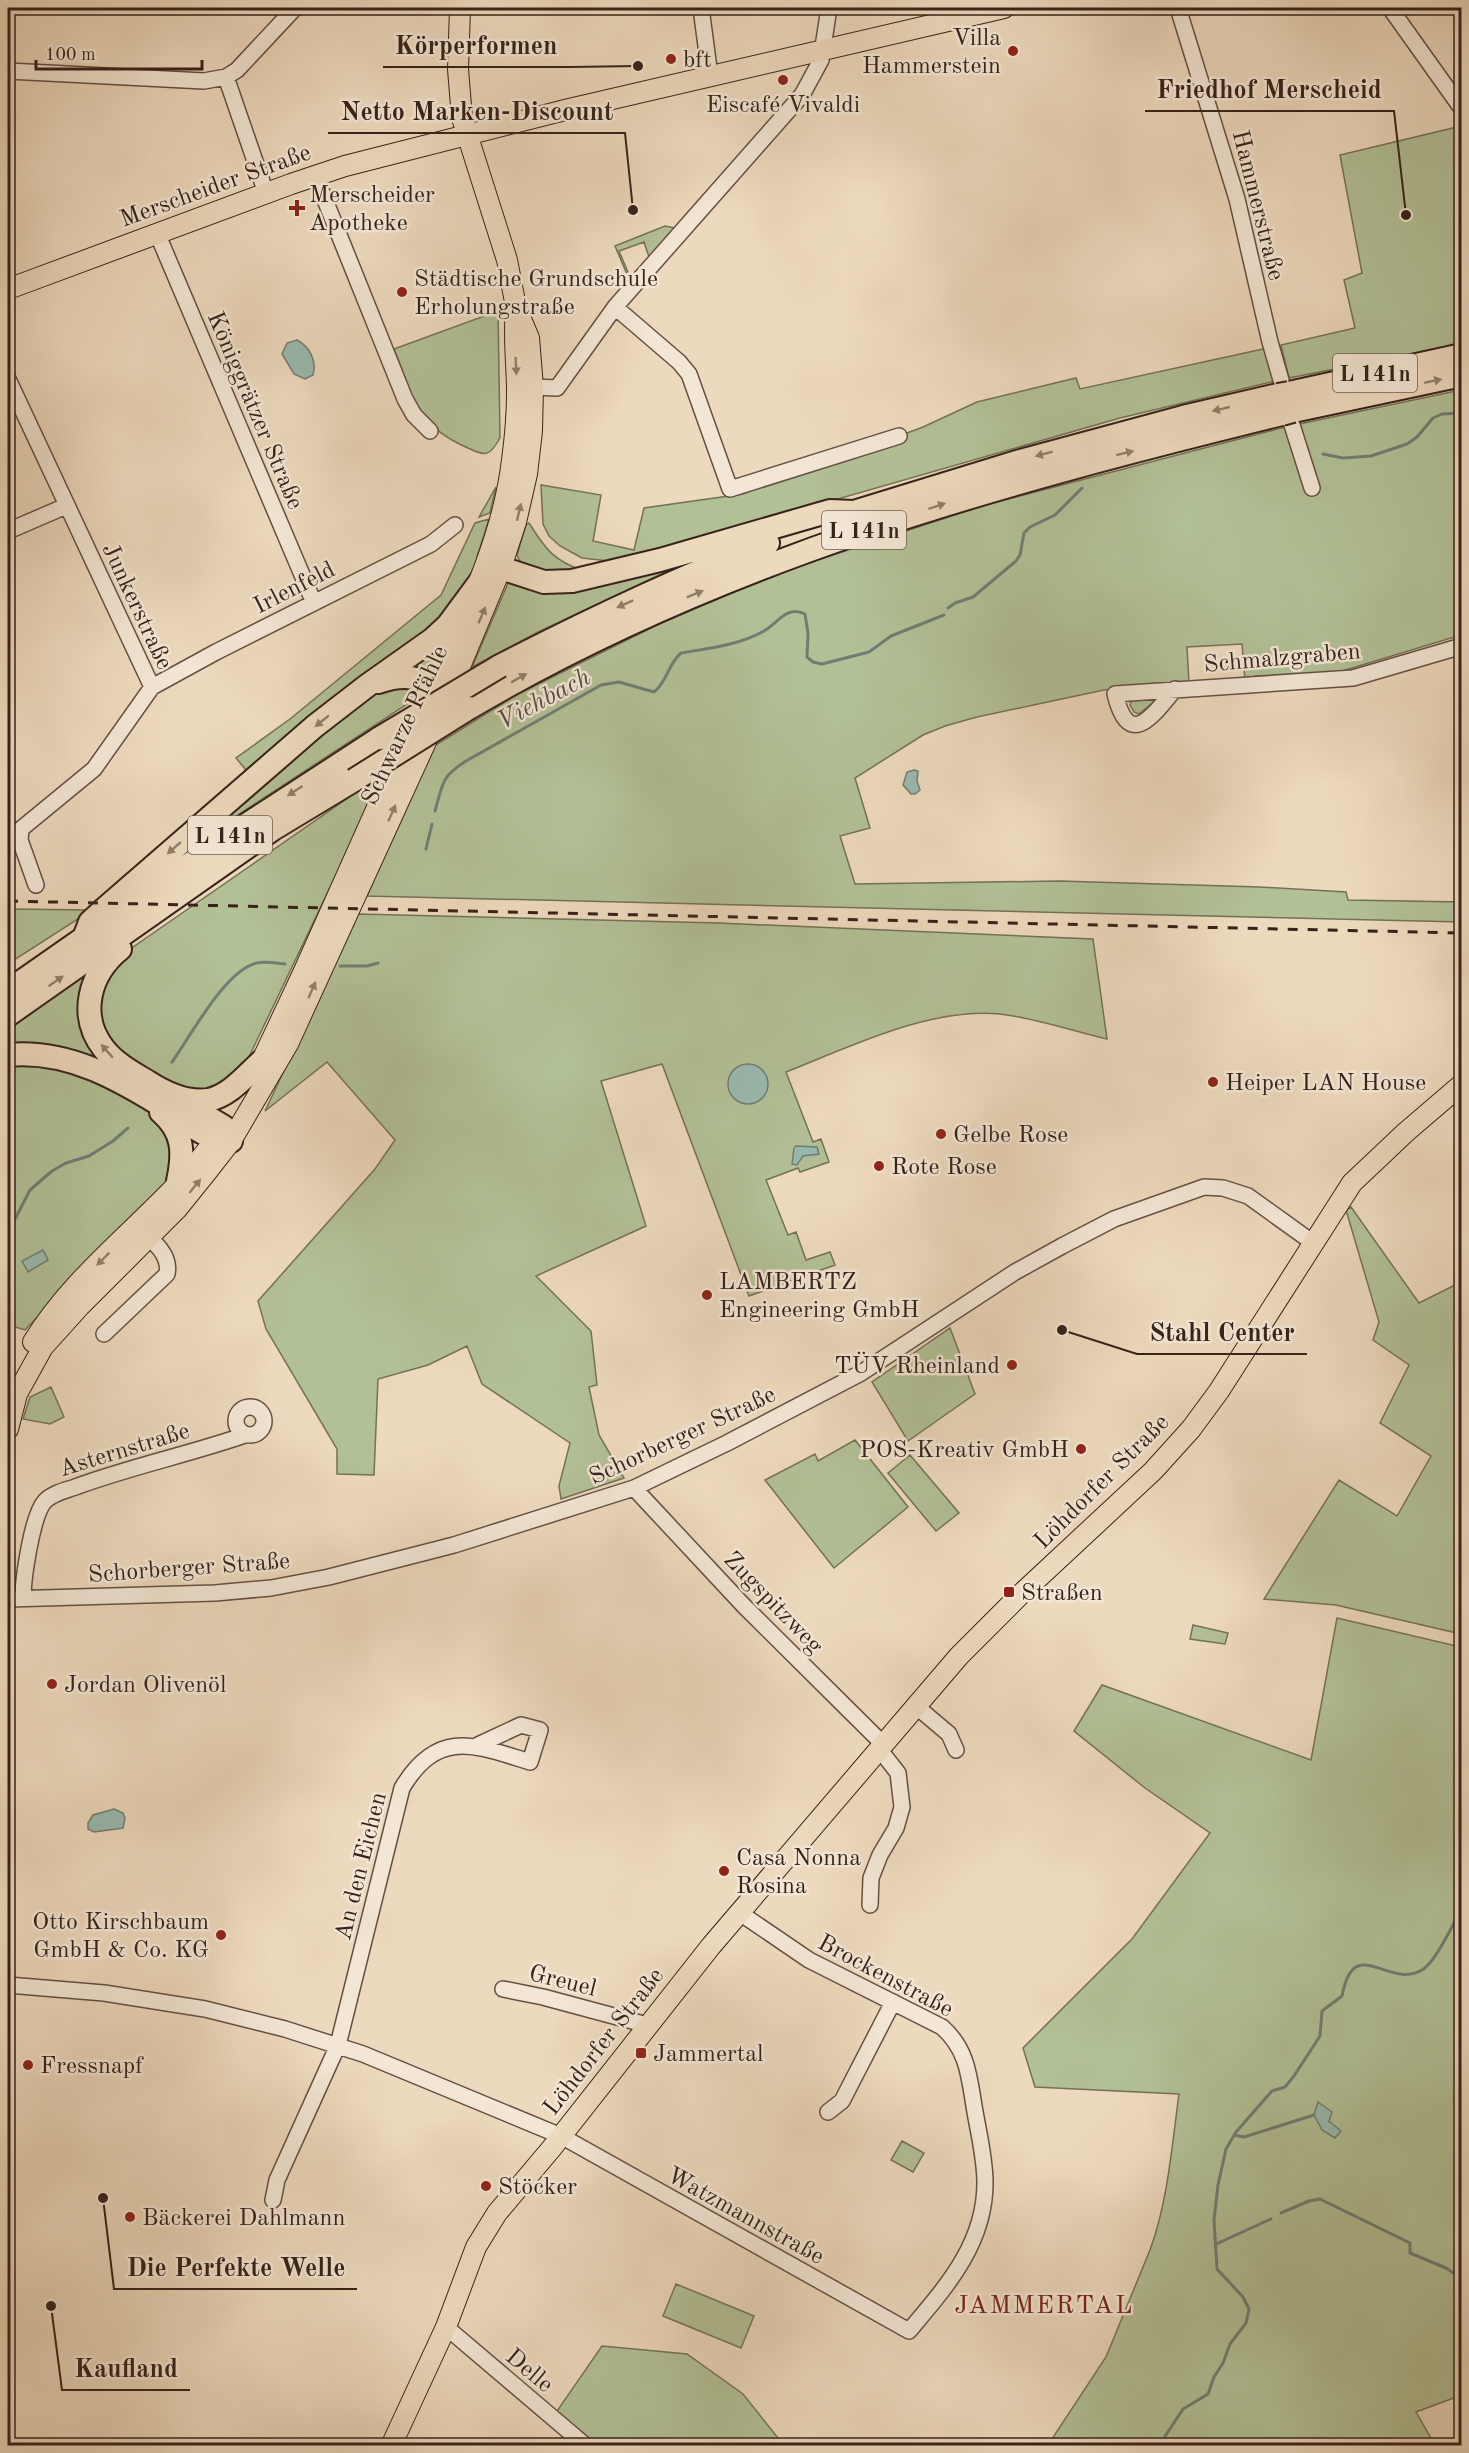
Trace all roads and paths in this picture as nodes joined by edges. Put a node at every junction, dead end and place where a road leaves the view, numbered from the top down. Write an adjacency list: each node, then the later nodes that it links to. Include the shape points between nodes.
1 (295, 8): 11 (street)
2 (460, 8): 13 (main road, Schwarze Pfähle, via 458,69)
3 (700, 8): 10 (street)
4 (829, 8): 8 (street)
5 (1004, 8): 8 (main road, Merscheider Straße)
6 (1178, 8): 23 (street, Hammerstraße, via 1237,199)
7 (1390, 8): 12 (street)
8 (823, 50): 10 (main road, Merscheider Straße); 18 (street, via 802,95)
9 (8, 71): 11 (street, via 204,81)
10 (710, 76): 13 (main road, Merscheider Straße)
11 (226, 78): 15 (street)
12 (1461, 109)
13 (466, 135): 14 (main road, Merscheider Straße); 22 (main road, Schwarze Pfähle, via 507,260 516,307 530,338)
14 (315, 175): 15 (main road, Merscheider Straße); 24 (street, via 405,399)
15 (266, 193): 16 (main road, Merscheider Straße)
16 (157, 233): 17 (main road, Merscheider Straße); 33 (street, Königgrätzer Straße)
17 (8, 289)
18 (615, 307): 22 (street, via 557,388); 25 (street, via 689,374 730,489)
19 (1461, 355): 23 (highway, L 141n)
20 (1461, 375): 23 (highway, L 141n, one-way to 20)
21 (8, 379): 27 (street, Junkerstraße)
22 (525, 391): 31 (main road, Schwarze Pfähle, one-way to 22, via 524,490 532,431); 32 (main road, Schwarze Pfähle, via 503,505)
23 (1286, 403): 26 (street, Hammerstraße); 28 (highway, L 141n, one-way to 28, via 1183,417 1020,460); 41 (highway, L 141n, one-way to 23, bridge, via 273,830 469,708 613,630 798,552 977,493)
24 (430, 431)
25 (899, 436)
26 (1312, 489)
27 (66, 506): 30 (street); 36 (street, Junkerstraße)
28 (854, 512): 31 (highway, via 830,511 650,563 572,581 544,582); 42 (highway, L 141n, one-way to 42, bridge, via 676,580 500,666 257,817)
29 (455, 525): 33 (street, Irlenfeld, via 431,544)
30 (8, 531)
31 (501, 568): 32 (highway, via 485,575); 39 (main road, Schwarze Pfähle, one-way to 31)
32 (475, 590): 35 (highway, via 440,634); 38 (main road, Schwarze Pfähle)
33 (314, 603): 36 (street, Irlenfeld)
34 (1461, 646): 37 (street, Schmalzgraben, via 1353,678)
35 (368, 685): 38 (highway, via 409,676 420,680); 42 (highway, one-way to 42, via 271,763 102,910 90,922)
36 (152, 687): 40 (street, Junkerstraße, via 94,769 21,828 20,840)
37 (1176, 689)
38 (430, 691): 39 (highway); 46 (main road, Schwarze Pfähle)
39 (432, 726): 50 (main road, Schwarze Pfähle, one-way to 39, via 288,1044)
40 (36, 885)
41 (153, 913): 44 (highway, L 141n, one-way to 41); 48 (highway, one-way to 41, via 110,1055 95,1035 90,1018 96,976)
42 (84, 938): 43 (highway, L 141n)
43 (8, 991)
44 (8, 1015)
45 (8, 1055): 49 (highway, via 34,1054 70,1060)
46 (263, 1060): 48 (highway, via 236,1085 214,1098 195,1100); 50 (main road, Schwarze Pfähle)
47 (1461, 1084): 53 (main road, Löhdorfer Straße, via 1365,1169)
48 (168, 1093): 50 (highway)
49 (141, 1095): 50 (highway); 51 (highway, via 167,1117 180,1136)
50 (223, 1136): 51 (main road); 52 (main road, one-way to 50, via 177,1209)
51 (178, 1181): 52 (main road)
52 (141, 1232): 54 (street, via 165,1257 167,1274); 55 (main road, one-way to 55, via 67,1296 38,1334); 56 (main road, via 43,1347 17,1394)
53 (1312, 1242): 58 (street, Schorberger Straße, via 1248,1196 1231,1190 1204,1187 1165,1199 1114,1219 1052,1251 861,1373); 60 (main road, Löhdorfer Straße, via 1191,1429 1153,1471 991,1623)
54 (104, 1334)
55 (8, 1387)
56 (8, 1429)
57 (245, 1435): 59 (street, Asternstraße, via 52,1496 36,1520)
58 (634, 1488): 59 (street, Schorberger Straße, via 454,1545 329,1578 215,1593); 62 (street, Zugspitzweg)
59 (15, 1599)
60 (917, 1707): 62 (main road, Löhdorfer Straße); 63 (street, via 948,1734)
61 (478, 1745): 70 (street, An den Eichen, via 439,1750 415,1768 402,1788)
62 (882, 1748): 64 (street, via 898,1773 902,1807 871,1878); 65 (main road, Löhdorfer Straße)
63 (956, 1750)
64 (870, 1905)
65 (740, 1913): 68 (street, Brockenstraße, via 809,1960); 69 (main road, Löhdorfer Straße)
66 (8, 1985): 70 (street, via 104,1993 205,2009)
67 (503, 1989): 69 (street, Greuel)
68 (893, 2002): 71 (street, via 842,2101); 75 (street, Brockenstraße, via 942,2027 962,2050 967,2061 985,2182 981,2217 968,2253)
69 (647, 2025): 72 (main road, Löhdorfer Straße)
70 (338, 2045): 72 (street); 73 (street, An den Eichen, via 277,2180)
71 (828, 2112)
72 (561, 2136): 74 (main road, Löhdorfer Straße, via 487,2226); 75 (street, Watzmannstraße)
73 (273, 2200)
74 (446, 2327): 76 (main road, Löhdorfer Straße); 77 (street, Delle)
75 (909, 2331)
76 (391, 2445)
77 (586, 2445)

